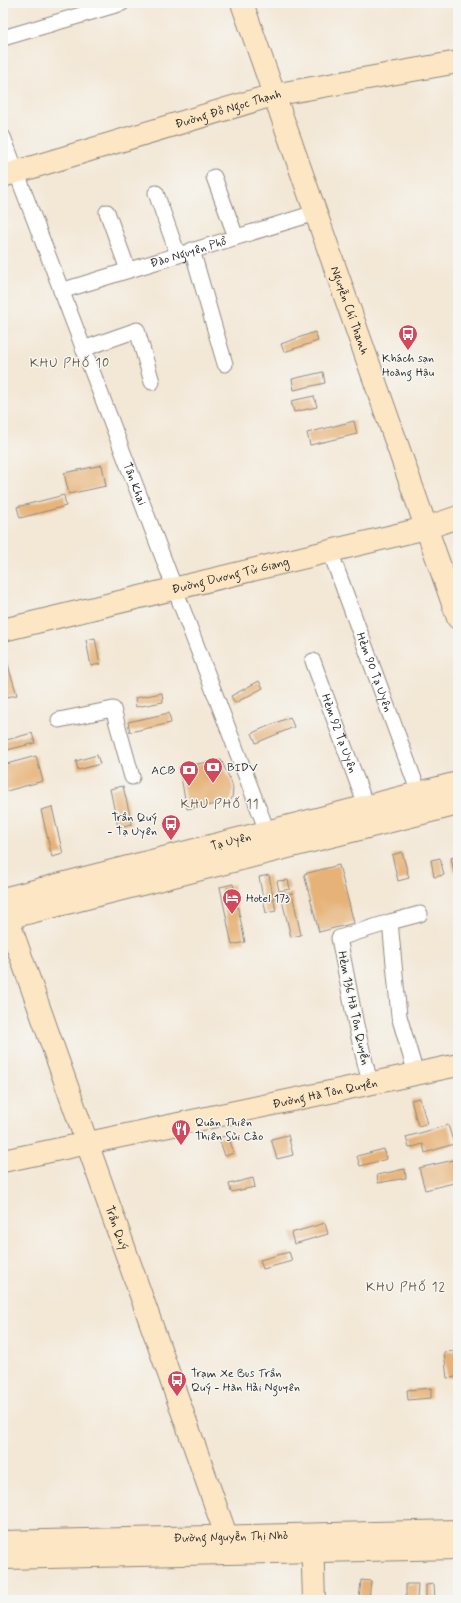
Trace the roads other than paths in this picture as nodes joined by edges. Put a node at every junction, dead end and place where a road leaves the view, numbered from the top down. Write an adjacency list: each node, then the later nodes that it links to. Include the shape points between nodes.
1 (122, 3): 3 (street)
2 (242, 3): 6 (street, Nguyễn Chí Thanh)
3 (94, 7): 4 (street)
4 (3, 38)
5 (458, 62): 6 (street, Đường Đỗ Ngọc Thạnh)
6 (273, 95): 8 (street, Đường Đỗ Ngọc Thạnh); 12 (street, Nguyễn Chí Thanh)
7 (3, 137): 8 (street, Tân Khai)
8 (10, 174): 16 (street, Tân Khai)
9 (214, 177): 13 (street)
10 (156, 193): 14 (street)
11 (107, 212): 15 (street)
12 (315, 213): 13 (street, Đào Nguyên Phổ); 21 (street, Nguyễn Chí Thanh)
13 (236, 237): 14 (street, Đào Nguyên Phổ)
14 (185, 252): 15 (street, Đào Nguyên Phổ); 18 (street)
15 (128, 270): 16 (street, Đào Nguyên Phổ)
16 (61, 290): 17 (street, Tân Khai)
17 (84, 349): 19 (street, via 136,330); 23 (street, Tân Khai)
18 (224, 364)
19 (152, 382)
20 (458, 517): 21 (street, Đường Dương Tử Giang)
21 (426, 528): 22 (street, Đường Dương Tử Giang); 24 (street, Nguyễn Chí Thanh)
22 (330, 552): 23 (street, Đường Dương Tử Giang); 30 (street, Hẻm 90 Tạ Uyên)
23 (175, 589): 25 (street, Đường Dương Tử Giang); 33 (street, Tân Khai)
24 (458, 618)
25 (3, 630)
26 (313, 661): 32 (street, Hẻm 92 Tạ Uyên)
27 (59, 720): 28 (street, via 113,709)
28 (132, 777)
29 (458, 783): 30 (street, Tạ Uyên)
30 (419, 793): 32 (street, Tạ Uyên)
31 (458, 804): 33 (street, Tạ Uyên)
32 (366, 806): 33 (street, Tạ Uyên)
33 (271, 841): 34 (street, Tạ Uyên)
34 (4, 910): 40 (street, Trần Quý)
35 (420, 914): 36 (street)
36 (390, 922): 38 (street, via 399,1016); 39 (street, Hẻm 136 Hà Tôn Quyền, via 339,938)
37 (458, 1065): 38 (street, Đường Hà Tôn Quyền)
38 (416, 1074): 39 (street, Đường Hà Tôn Quyền)
39 (370, 1083): 40 (street, Đường Hà Tôn Quyền)
40 (87, 1143): 41 (street, Đường Hà Tôn Quyền); 45 (street, Trần Quý)
41 (3, 1161)
42 (458, 1531): 43 (street, Đường Nguyễn Thị Nhỏ)
43 (312, 1543): 45 (street, Đường Nguyễn Thị Nhỏ); 46 (street, Đường Nguyễn Thị Nhỏ); 47 (street)
44 (3, 1545): 45 (street, Đường Nguyễn Thị Nhỏ)
45 (229, 1545)
46 (458, 1548)
47 (314, 1600)

